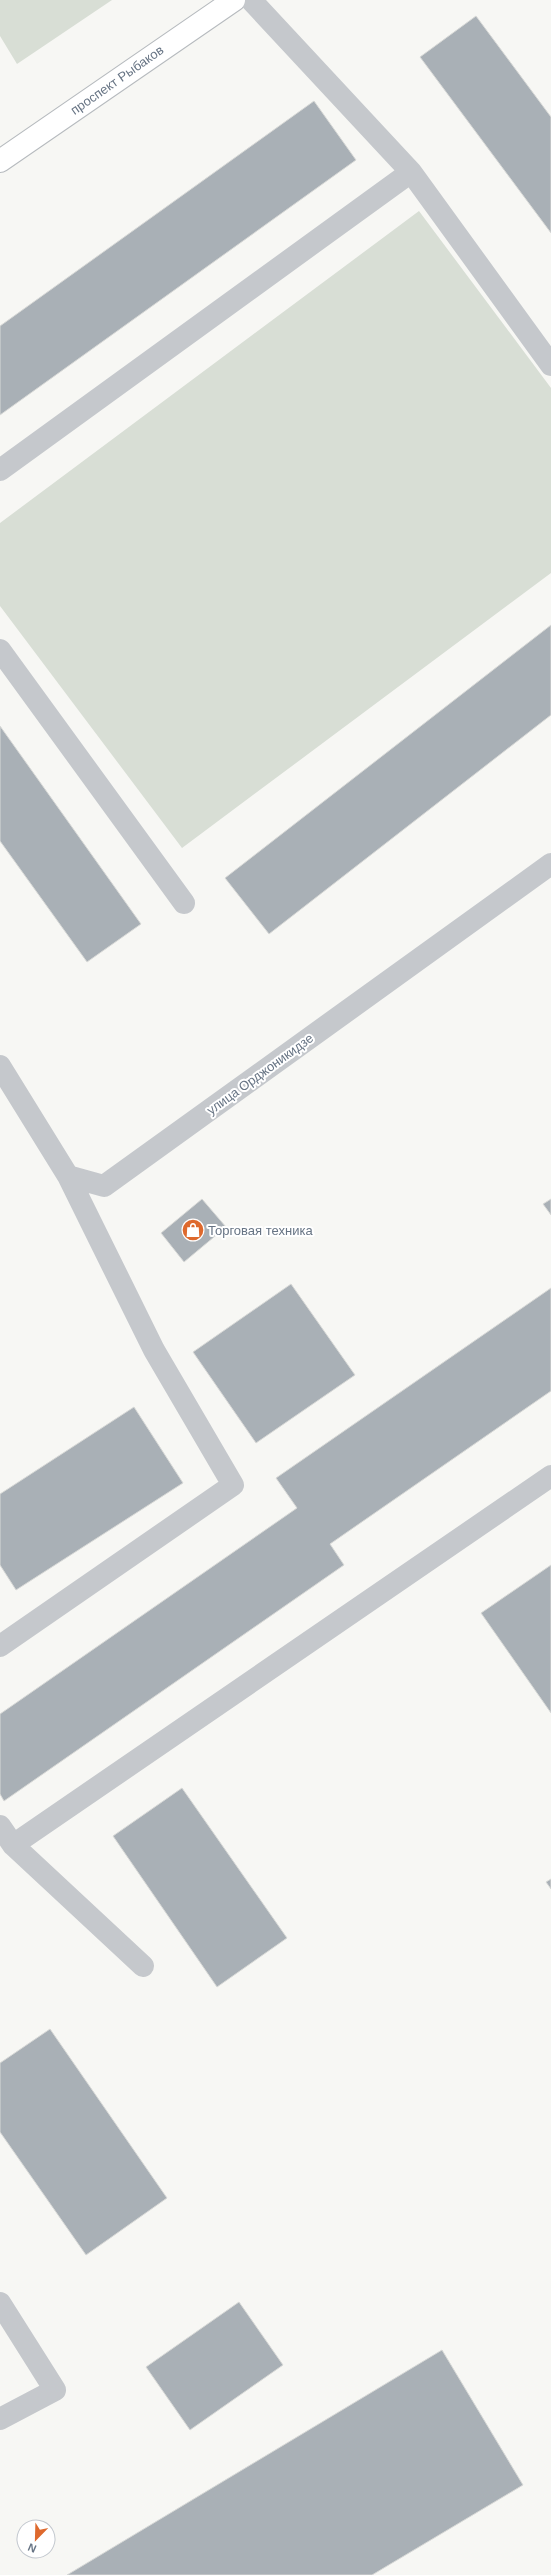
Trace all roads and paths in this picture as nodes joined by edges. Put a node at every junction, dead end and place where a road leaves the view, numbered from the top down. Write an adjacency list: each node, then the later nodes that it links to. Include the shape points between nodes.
1 (234, 0): 3 (main road, проспект Рыбаков)
2 (251, 0): 4 (street)
3 (0, 161)
4 (411, 172): 5 (street); 6 (street)
5 (551, 364)
6 (0, 470)
7 (0, 650): 9 (street)
8 (551, 864): 11 (street, улица Орджоникидзе, via 104,1186)
9 (184, 903)
10 (0, 1066): 11 (street)
11 (68, 1176): 13 (street, via 154,1350 233,1485)
12 (551, 1476): 15 (street)
13 (0, 1646)
14 (0, 1826): 15 (street)
15 (13, 1845): 16 (street)
16 (143, 1966)
17 (0, 2303): 18 (street, via 55,2390)
18 (0, 2419)

